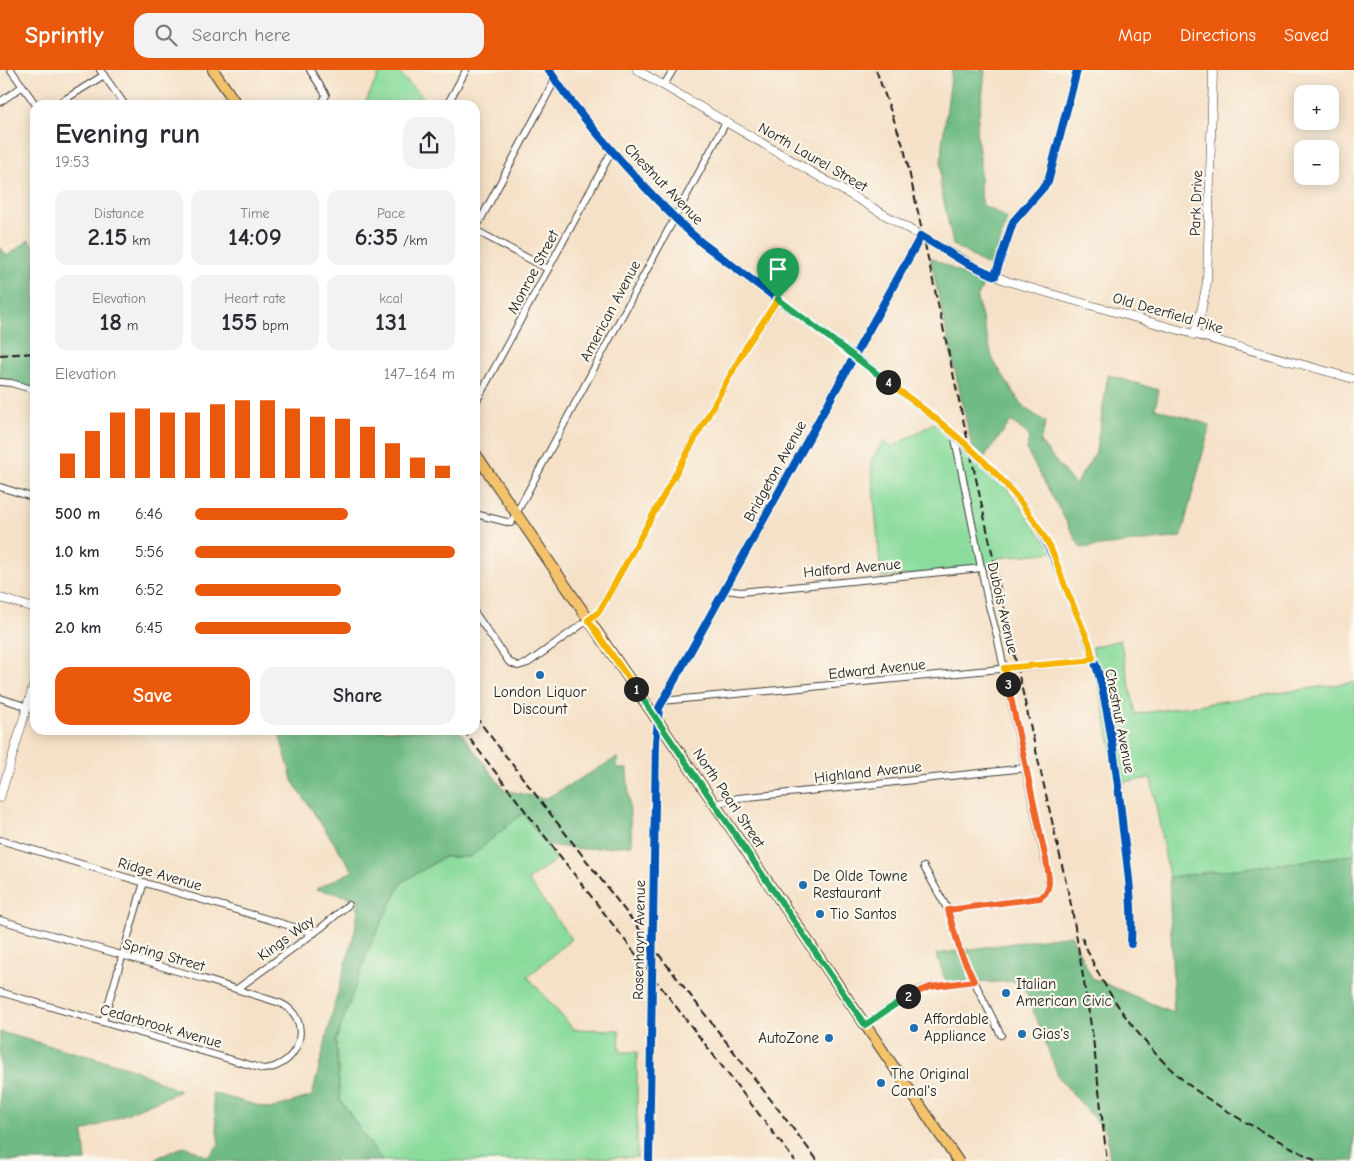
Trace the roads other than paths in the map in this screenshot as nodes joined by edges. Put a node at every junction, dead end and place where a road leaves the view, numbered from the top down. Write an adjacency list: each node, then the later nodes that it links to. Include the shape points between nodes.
1 (11, 70): 13 (street)
2 (213, 70): 17 (main road)
3 (310, 70): 18 (street, via 326,95)
4 (466, 70): 19 (street)
5 (549, 70): 11 (street, Chestnut Avenue)
6 (638, 70): 12 (street, North Laurel Street)
7 (673, 70): 12 (street)
8 (1077, 70): 29 (street, via 1048,182 1013,222)
9 (1213, 70): 31 (street, Park Drive, via 1206,282)
10 (102, 72): 15 (street); 16 (street)
11 (555, 80): 22 (street, Chestnut Avenue); 24 (street)
12 (664, 85): 21 (street, North Laurel Street)
13 (23, 86): 14 (street); 20 (street)
14 (33, 100)
15 (63, 100)
16 (121, 100)
17 (234, 100)
18 (324, 100)
19 (450, 100)
20 (0, 102)
21 (726, 122): 23 (street, American Avenue); 26 (street, North Laurel Street)
22 (612, 151): 23 (street, Chestnut Avenue); 28 (street, Monroe Street)
23 (674, 218): 30 (street, Chestnut Avenue, via 702,243); 41 (street, American Avenue)
24 (480, 221)
25 (480, 233): 28 (street)
26 (921, 236): 27 (street, North Laurel Street); 32 (street, Bridgeton Avenue)
27 (976, 267): 29 (street, Old Deerfield Pike)
28 (548, 269): 36 (street, Monroe Street)
29 (995, 276): 31 (street, Old Deerfield Pike)
30 (778, 299): 32 (street, Chestnut Avenue); 48 (street, via 746,347 599,612)
31 (1194, 334): 33 (street, Old Deerfield Pike)
32 (854, 356): 37 (street, Chestnut Avenue); 44 (street, Bridgeton Avenue)
33 (1354, 379)
34 (0, 382): 35 (street)
35 (30, 389)
36 (480, 395)
37 (954, 434): 43 (street, Dubois Avenue); 49 (street, Chestnut Avenue, via 1012,490 1051,548)
38 (480, 460): 41 (main road, North Pearl Street)
39 (0, 487): 40 (street)
40 (30, 496)
41 (517, 513): 42 (street, via 511,523); 48 (main road, North Pearl Street)
42 (480, 517)
43 (982, 568): 44 (street, Halford Avenue, via 741,592); 50 (street, Dubois Avenue)
44 (724, 590): 53 (street, Bridgeton Avenue)
45 (0, 598): 46 (street)
46 (30, 607)
47 (480, 620): 48 (street, via 509,662 518,666 528,664)
48 (588, 620): 55 (main road, North Pearl Street)
49 (1093, 658): 50 (street, Edward Avenue); 66 (street, Chestnut Avenue, via 1108,714 1118,783 1129,879)
50 (1004, 668): 53 (street, Edward Avenue); 56 (street, Dubois Avenue)
51 (0, 698): 54 (street)
52 (30, 699): 54 (street)
53 (662, 701): 55 (street, Bridgeton Avenue)
54 (28, 707): 57 (street)
55 (657, 720): 58 (main road, North Pearl Street); 75 (street, Rosenhayn Avenue)
56 (1026, 768): 58 (street, Highland Avenue, via 738,798); 63 (street, Dubois Avenue, via 1048,874 1047,892 1040,898)
57 (0, 798)
58 (715, 804): 72 (main road, North Pearl Street)
59 (0, 840): 61 (street, Ridge Avenue)
60 (924, 867): 63 (street)
61 (144, 882): 65 (street, Ridge Avenue); 67 (street)
62 (348, 905): 65 (street, Kings Way)
63 (948, 910): 68 (street, via 960,951)
64 (0, 920): 67 (street, Spring Street)
65 (314, 933): 69 (street, Kings Way)
66 (1131, 944)
67 (122, 956): 69 (street, Spring Street); 71 (street)
68 (974, 981): 72 (street, via 920,990); 73 (street)
69 (237, 989): 74 (street, Spring Street, via 291,1009 298,1022)
70 (0, 992): 71 (street, Cedarbrook Avenue)
71 (103, 1022): 74 (street, Cedarbrook Avenue, via 263,1069 284,1063 297,1048)
72 (865, 1025): 76 (main road, North Pearl Street)
73 (1001, 1035)
74 (299, 1037)
75 (649, 1161)
76 (958, 1161)

